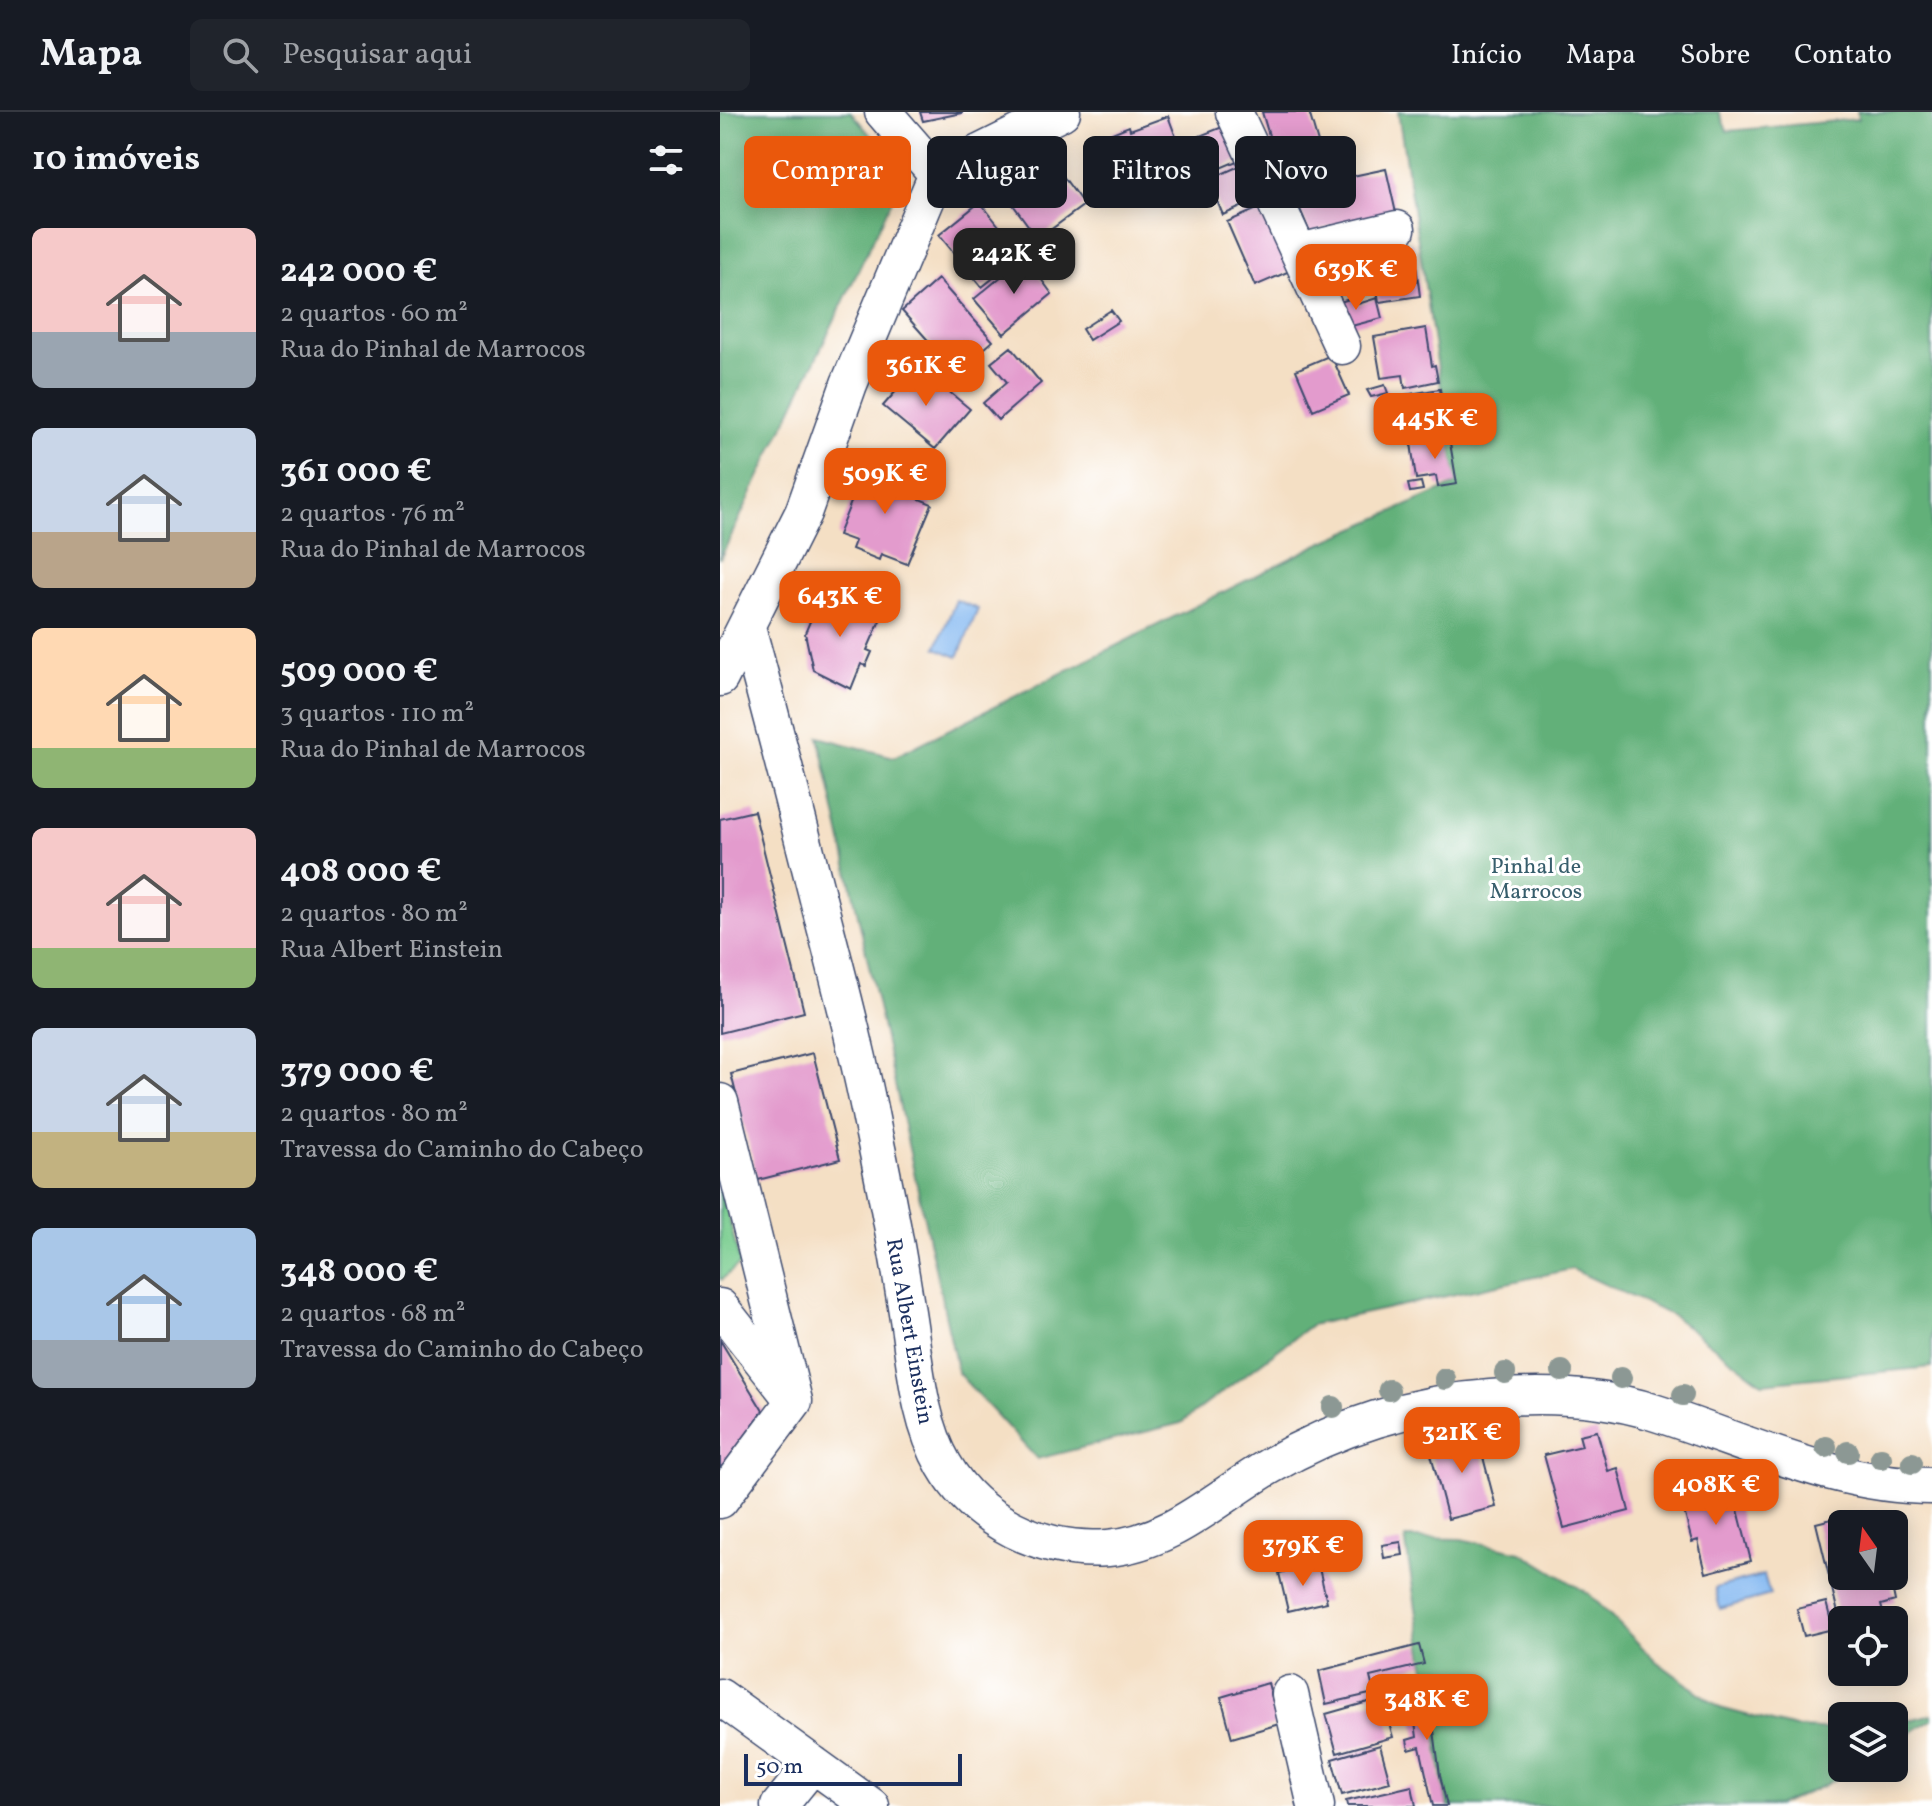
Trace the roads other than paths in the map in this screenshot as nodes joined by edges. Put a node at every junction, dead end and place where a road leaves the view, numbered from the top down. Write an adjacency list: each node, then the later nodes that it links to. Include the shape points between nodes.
1 (883, 112): 5 (street)
2 (1062, 112): 4 (street)
3 (1234, 112): 8 (street)
4 (1014, 136)
5 (927, 163)
6 (927, 198): 10 (street, via 849,384 803,513)
7 (1397, 229): 8 (street)
8 (1299, 252): 9 (street)
9 (1342, 346)
10 (747, 627): 11 (street); 15 (street, Rua Albert Einstein, via 873,1127 924,1412 945,1468 985,1513 1030,1536 1082,1549 1140,1543 1162,1536 1314,1442 1420,1407 1489,1398 1551,1397 1648,1410 1841,1475)
11 (720, 678)
12 (720, 1102): 14 (street)
13 (720, 1307): 14 (street)
14 (794, 1401): 16 (street)
15 (1932, 1486)
16 (720, 1500)
17 (1290, 1694): 22 (street)
18 (720, 1697): 19 (street)
19 (813, 1764): 20 (street); 21 (street)
20 (779, 1806)
21 (871, 1806)
22 (1316, 1806)

